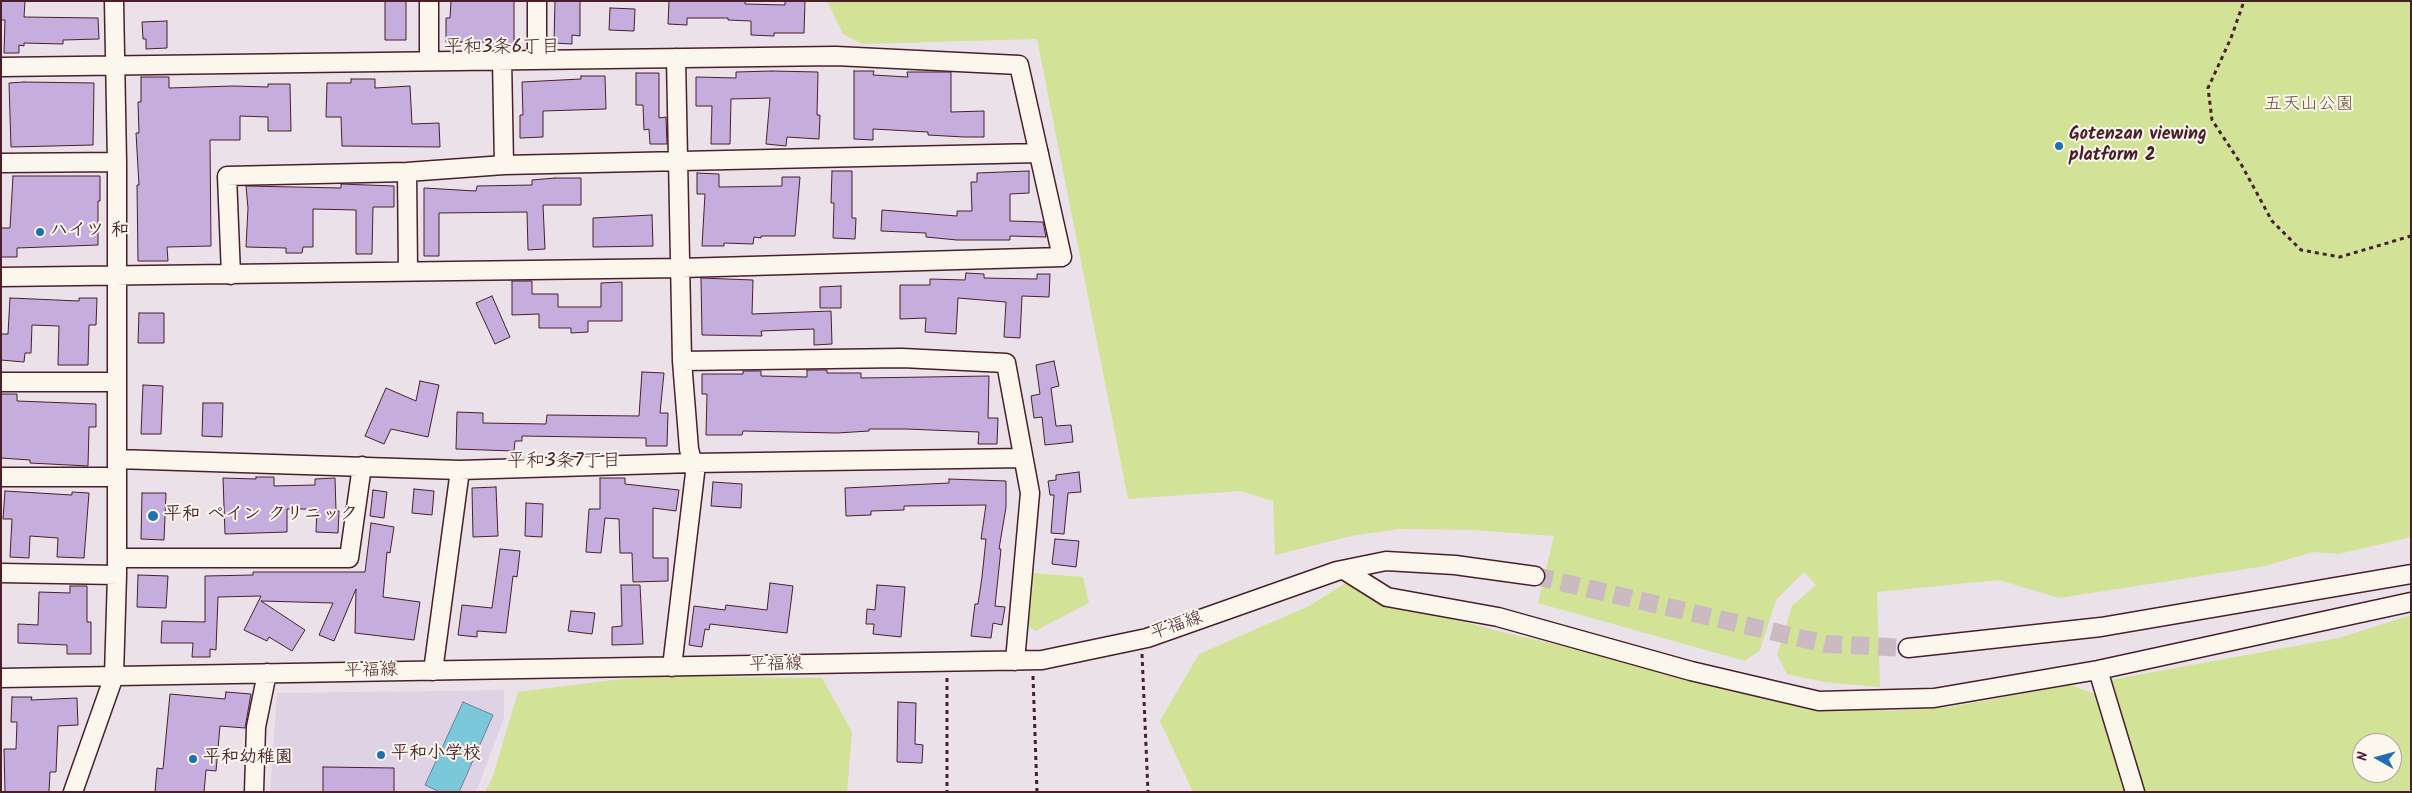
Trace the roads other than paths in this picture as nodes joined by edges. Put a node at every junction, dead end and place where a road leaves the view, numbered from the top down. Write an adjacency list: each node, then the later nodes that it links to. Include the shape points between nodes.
1 (114, 1): 8 (street)
2 (429, 1): 7 (street)
3 (537, 1): 6 (street)
4 (676, 58): 6 (street); 10 (street, via 836,56 1019,65); 13 (street)
5 (502, 59): 6 (street); 7 (street); 14 (street)
6 (537, 59)
7 (429, 60): 8 (street)
8 (116, 66): 9 (street); 12 (street)
9 (1, 67)
10 (1039, 153): 13 (street); 16 (street, via 1062,257)
11 (1, 162): 12 (street)
12 (118, 162): 18 (street)
13 (678, 162): 14 (street); 16 (street)
14 (504, 165): 15 (street)
15 (407, 172): 17 (street); 19 (street, via 227,176)
16 (681, 268): 17 (street); 21 (street)
17 (408, 271): 19 (street)
18 (116, 275): 19 (street); 20 (street); 23 (street)
19 (231, 275)
20 (1, 277)
21 (682, 361): 24 (street, via 902,358 1006,364); 26 (street)
22 (1, 382): 23 (street)
23 (116, 382): 25 (street)
24 (1023, 458): 26 (street); 38 (street, via 1030,493)
25 (117, 459): 27 (street); 30 (street)
26 (693, 463): 28 (street); 39 (street, via 695,473)
27 (362, 466): 28 (street); 31 (street, via 349,558)
28 (460, 470): 41 (street)
29 (1, 477): 30 (street)
30 (116, 477): 31 (street)
31 (117, 567): 33 (street); 43 (street)
32 (1344, 570): 35 (street, 平福線, via 1386,561 1455,565); 38 (street, 平福線, via 1141,639); 40 (street, via 1386,597 1498,617 1691,671 1819,701 1934,698)
33 (1, 573)
34 (2411, 574): 37 (street, via 2102,627)
35 (1535, 576)
36 (2411, 602): 40 (street)
37 (1908, 648)
38 (1015, 661): 39 (street, 平福線)
39 (672, 667): 41 (street, 平福線)
40 (2098, 670): 47 (street)
41 (433, 671): 42 (street, 平福線)
42 (267, 673): 43 (street, 平福線); 46 (street, via 256,727)
43 (114, 676): 44 (street, 平福線); 45 (street)
44 (1, 678)
45 (73, 792)
46 (254, 792)
47 (2135, 792)

